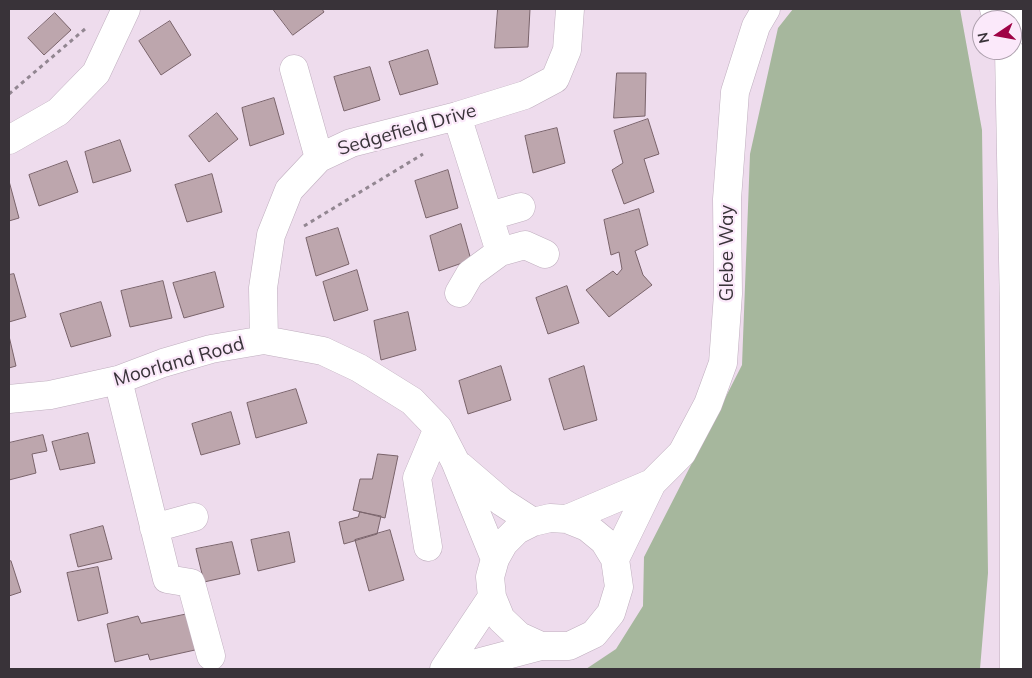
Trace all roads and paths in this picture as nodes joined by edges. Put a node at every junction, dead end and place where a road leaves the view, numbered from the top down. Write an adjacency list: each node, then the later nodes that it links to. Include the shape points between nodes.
1 (125, 9): 9 (street, via 96,74 58,112)
2 (570, 9): 8 (street, Sedgefield Drive, via 567,50 555,79 525,95)
3 (766, 9): 25 (street, Glebe Way, via 756,26 735,92 727,199 728,294 723,363 708,404 682,453)
4 (87, 28): 7 (path)
5 (1012, 60): 20 (street, via 1014,311)
6 (294, 69): 11 (street)
7 (9, 94)
8 (457, 116): 11 (street, Sedgefield Drive, via 351,144); 13 (street)
9 (9, 140)
10 (426, 152): 14 (path)
11 (319, 158): 18 (street, Sedgefield Drive, via 289,190 271,235 262,288)
12 (522, 207): 13 (street)
13 (490, 216): 15 (street)
14 (301, 228)
15 (500, 252): 16 (street, via 525,245); 17 (street, via 470,274)
16 (545, 254)
17 (459, 293)
18 (264, 340): 19 (street, Moorland Road, via 203,351); 22 (street, Moorland Road, via 323,352 359,368 412,401)
19 (118, 380): 21 (street, Moorland Road, via 50,395); 29 (street)
20 (1018, 380): 23 (street)
21 (9, 399)
22 (438, 428): 24 (street, Moorland Road); 30 (street, via 417,478)
23 (1018, 430): 38 (street)
24 (456, 462): 28 (street, Moorland Road, via 502,502); 31 (street, Moorland Road)
25 (652, 483): 27 (street, Glebe Way); 32 (street, Glebe Way)
26 (194, 517): 29 (street)
27 (567, 519): 28 (street); 32 (street, via 587,527 604,541)
28 (533, 522): 31 (street, via 517,530)
29 (154, 528): 35 (street, via 167,579 191,583)
30 (428, 547)
31 (495, 559): 33 (street, via 490,578)
32 (615, 559): 34 (street, via 619,587 611,613 594,634 569,646)
33 (492, 597): 34 (street, via 501,619 519,636); 36 (street)
34 (541, 646): 37 (street)
35 (211, 656)
36 (444, 669)
37 (454, 669)
38 (1014, 669)

